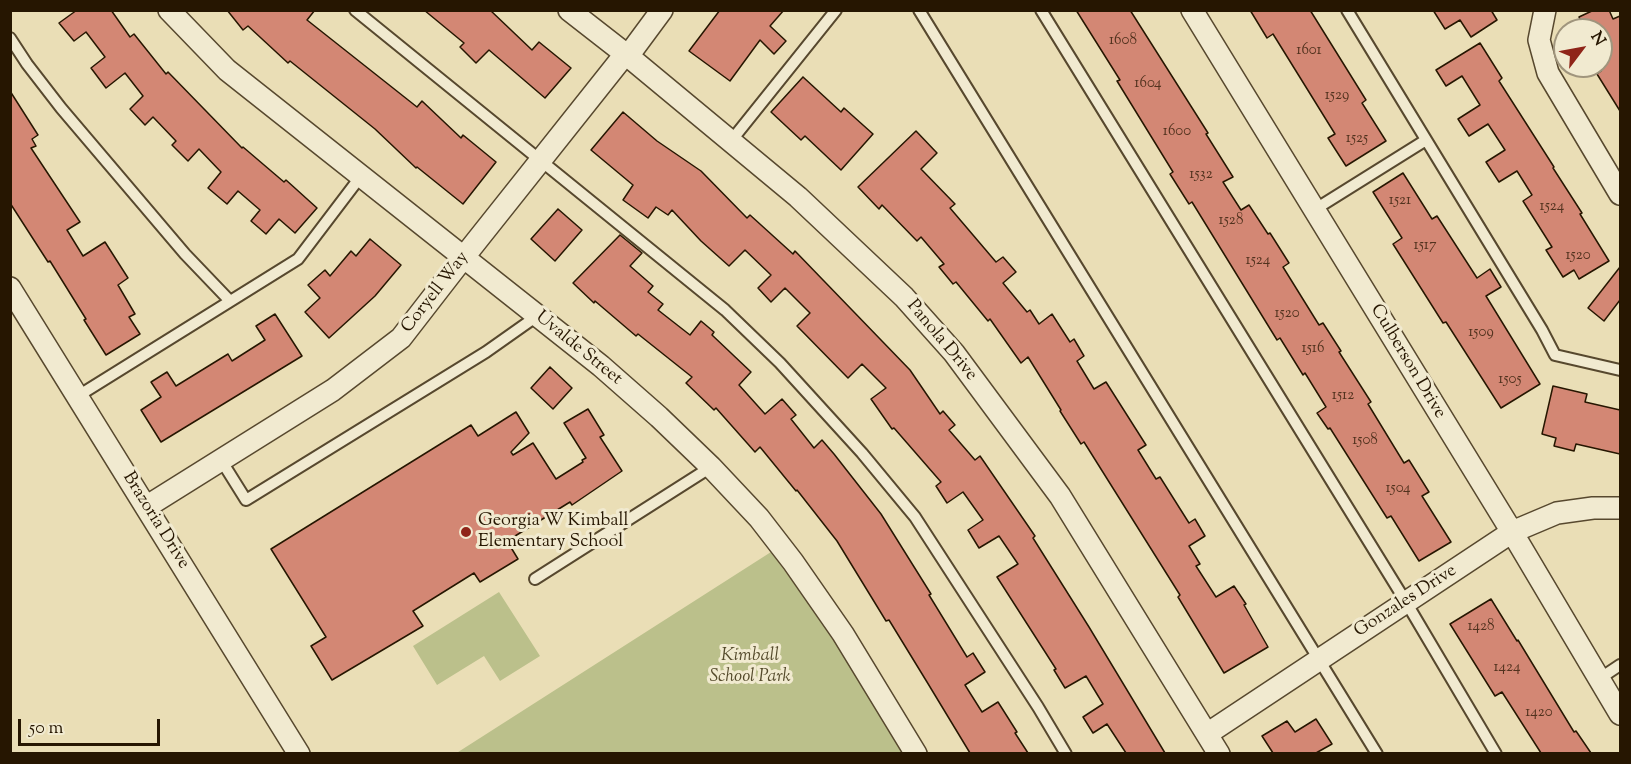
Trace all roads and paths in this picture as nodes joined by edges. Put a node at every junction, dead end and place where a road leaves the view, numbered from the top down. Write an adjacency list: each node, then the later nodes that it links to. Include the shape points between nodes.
1 (169, 10): 16 (street, Uvalde Street, via 227,70)
2 (355, 10): 15 (lane)
3 (569, 10): 12 (street, Panola Drive)
4 (662, 10): 12 (street, Coryell Way)
5 (836, 10): 14 (lane)
6 (919, 10): 32 (lane)
7 (1041, 10): 31 (lane)
8 (1192, 10): 18 (street, Culberson Drive)
9 (1347, 10): 13 (lane)
10 (1545, 10): 17 (street, via 1539,40 1548,72)
11 (10, 38): 21 (lane, via 61,108)
12 (628, 56): 14 (street, Panola Drive); 15 (street, Coryell Way, via 622,58)
13 (1426, 140): 18 (lane); 23 (lane, via 1555,356)
14 (731, 141): 36 (street, Panola Drive, via 798,197 904,297 954,353 1060,496)
15 (541, 160): 19 (street, Coryell Way); 39 (lane, via 725,310 780,363 862,453 915,517)
16 (361, 176): 19 (street, Uvalde Street); 21 (lane, via 298,259)
17 (1620, 194)
18 (1314, 210): 29 (street, Culberson Drive)
19 (463, 258): 22 (street, Uvalde Street); 25 (street, Coryell Way, via 401,338 333,390)
20 (10, 288): 24 (street, Brazoria Drive)
21 (230, 301): 24 (lane)
22 (537, 316): 25 (lane, via 486,352 246,500); 26 (street, Uvalde Street, via 602,366)
23 (1620, 370)
24 (78, 396): 27 (street, Brazoria Drive)
25 (221, 460): 27 (street, Coryell Way)
26 (711, 467): 30 (lane); 38 (street, Uvalde Street, via 759,518 793,562 843,634)
27 (146, 507): 37 (street, Brazoria Drive)
28 (1620, 508): 29 (street, Gonzales Drive, via 1557,513)
29 (1512, 532): 31 (street, Gonzales Drive); 34 (street, Culberson Drive)
30 (535, 579)
31 (1406, 602): 32 (street, Gonzales Drive); 42 (lane)
32 (1319, 660): 36 (street, Gonzales Drive); 41 (lane)
33 (1620, 665): 34 (lane)
34 (1599, 679): 35 (street, Culberson Drive)
35 (1620, 714)
36 (1207, 734): 40 (street, Panola Drive)
37 (299, 753)
38 (916, 753)
39 (1066, 753)
40 (1219, 753)
41 (1377, 753)
42 (1496, 753)

